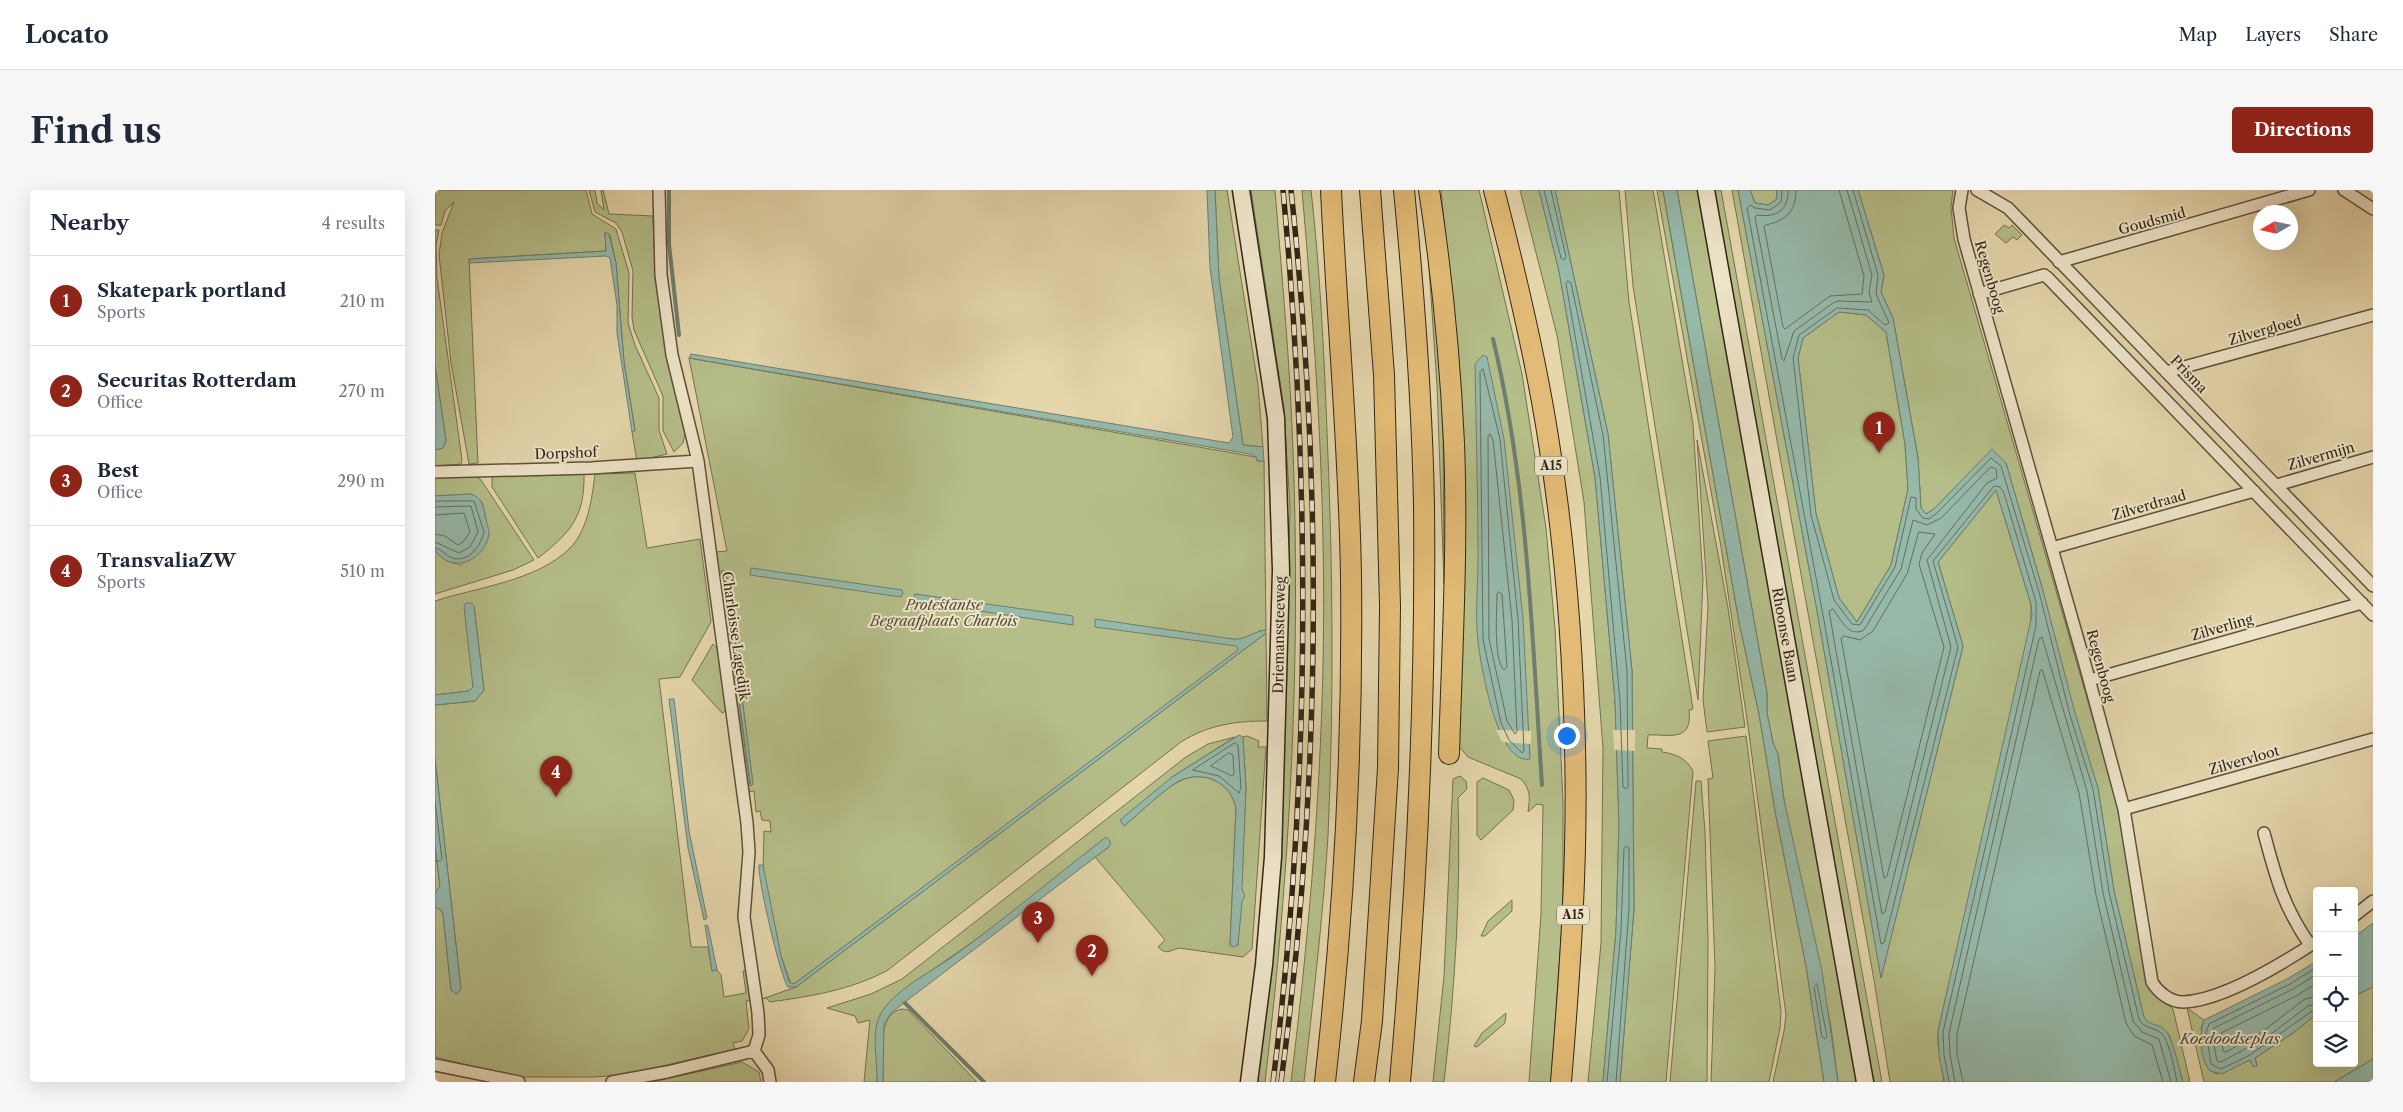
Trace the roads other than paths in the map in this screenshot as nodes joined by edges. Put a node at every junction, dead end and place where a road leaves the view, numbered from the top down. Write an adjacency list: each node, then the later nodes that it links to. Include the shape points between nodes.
1 (659, 190): 19 (street, Charloisse Lagedijk, via 662,284 672,355)
2 (1241, 190): 41 (main road, Driemanssteeweg, via 1276,418 1281,570 1273,857 1264,965)
3 (1370, 190): 43 (highway, via 1384,375 1390,606 1388,768)
4 (1404, 190): 44 (highway, via 1413,284 1421,442 1424,618 1419,824)
5 (1429, 190): 29 (highway, via 1449,359 1454,444 1455,569)
6 (1494, 190): 45 (highway, A15, via 1512,259 1548,437 1565,576 1575,758 1574,902)
7 (1706, 190): 46 (main road, Rhoonse Baan)
8 (1962, 190): 15 (street, Regenboog, via 1961,226)
9 (1977, 190): 14 (street, Prisma, via 2008,208)
10 (2309, 190): 14 (street, Goudsmid)
11 (2344, 190): 13 (street)
12 (1331, 195): 42 (highway, via 1346,414 1351,576 1350,703 1340,907)
13 (2373, 210)
14 (2059, 262): 17 (street, Prisma)
15 (1979, 294): 22 (street, via 2044,275); 23 (street, Regenboog)
16 (2373, 315): 17 (street, Zilvergloed)
17 (2166, 372): 21 (street, Prisma)
18 (2373, 457): 21 (street, Zilvermijn)
19 (697, 461): 20 (street, Dorpshof, via 591,468); 36 (street, Charloisse Lagedijk, via 747,823 749,852 744,917 758,1013 759,1035)
20 (435, 472)
21 (2277, 485): 24 (street, Prisma)
22 (2254, 491): 23 (street, Zilverdraad); 25 (street)
23 (2052, 548): 27 (street, Regenboog)
24 (2373, 586)
25 (2362, 603): 26 (street); 27 (street, Zilverling)
26 (2373, 615)
27 (2090, 680): 30 (street, Regenboog)
28 (2373, 739): 30 (street, Zilvervloot)
29 (1449, 754)
30 (2124, 809): 35 (street, Regenboog, via 2149,975 2156,989 2165,996 2183,1002 2208,996 2263,973)
31 (2264, 833): 34 (street, Regenboog, via 2279,889 2292,919)
32 (2373, 901): 33 (street)
33 (2358, 913)
34 (2313, 942)
35 (2313, 944)
36 (754, 1051): 39 (street); 40 (street, via 768,1070)
37 (435, 1065): 38 (street)
38 (519, 1082)
39 (612, 1082)
40 (770, 1082)
41 (1249, 1082)
42 (1325, 1082)
43 (1364, 1082)
44 (1400, 1082)
45 (1561, 1082)
46 (1865, 1082)

